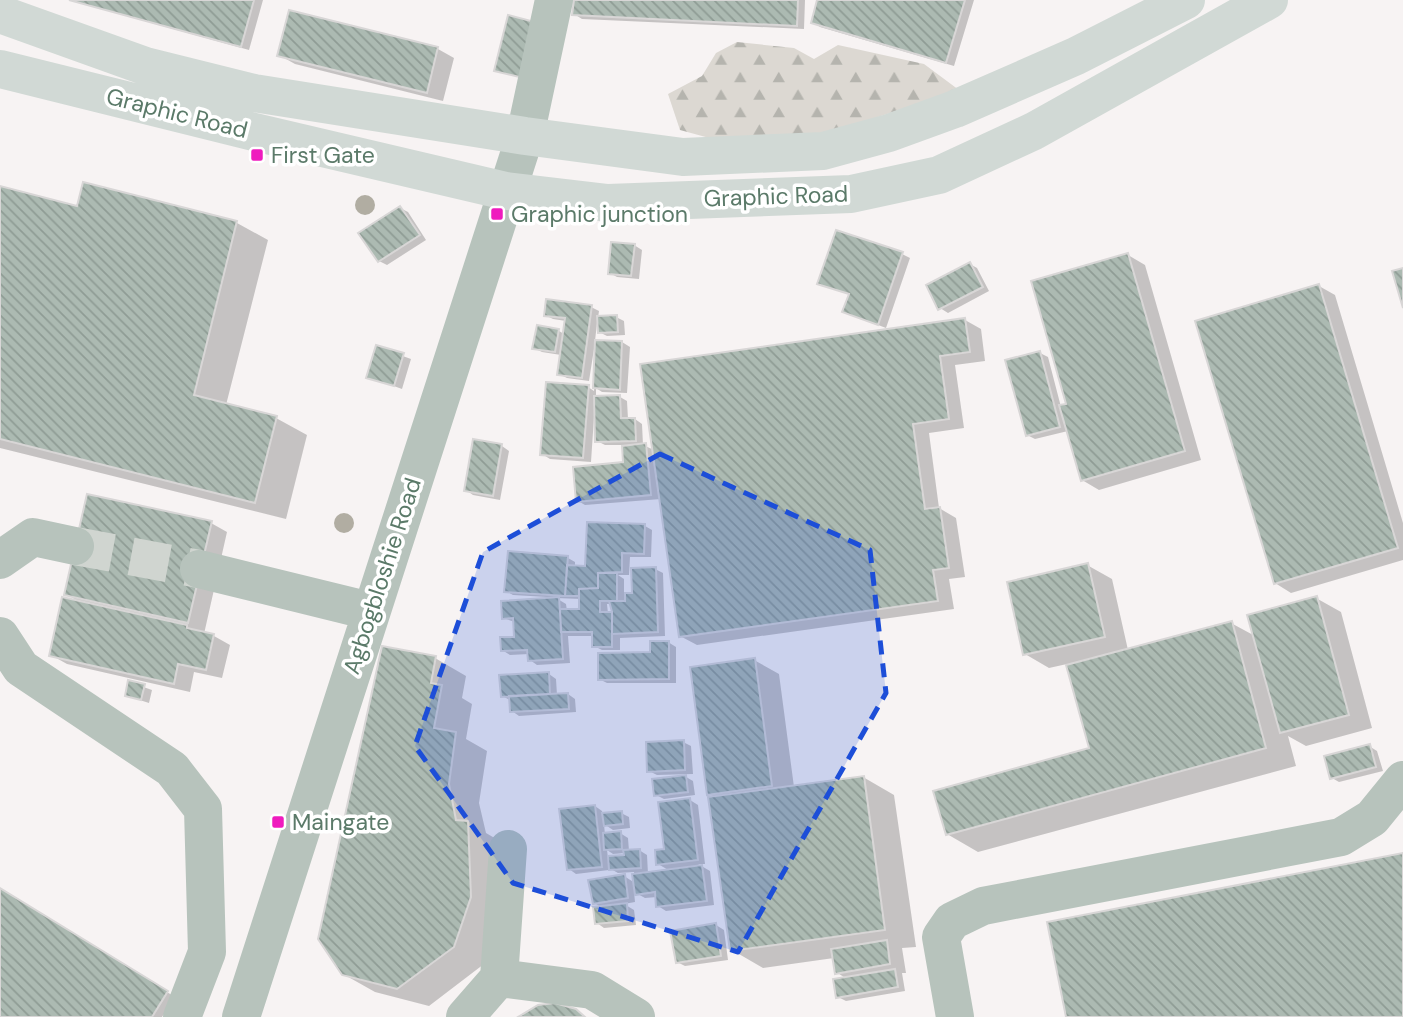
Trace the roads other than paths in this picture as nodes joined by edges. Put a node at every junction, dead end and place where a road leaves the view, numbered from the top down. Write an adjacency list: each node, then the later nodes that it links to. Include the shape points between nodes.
1 (554, 0): 6 (street, Agbogbloshie Road)
2 (1186, 0): 6 (main road, Graphic Road, via 1076,56 955,109 823,151 683,157)
3 (1269, 0): 7 (main road, Graphic Road, via 1034,131 939,175 851,194 608,203)
4 (0, 14): 6 (main road, Graphic Road, via 145,66 254,93)
5 (0, 69): 7 (main road, Graphic Road)
6 (525, 136): 7 (street, Agbogbloshie Road)
7 (506, 191): 11 (street, Agbogbloshie Road)
8 (75, 546): 9 (street, via 33,537)
9 (0, 560)
10 (199, 569): 11 (street)
11 (370, 611): 17 (street, Agbogbloshie Road)
12 (0, 636): 16 (street, via 21,668 172,769 203,809 207,952)
13 (1403, 780): 20 (street, via 1372,818 1341,837 983,906 952,921 941,937)
14 (508, 849): 15 (street)
15 (499, 978): 18 (street); 19 (street, via 592,990)
16 (182, 1017)
17 (241, 1017)
18 (465, 1017)
19 (636, 1017)
20 (956, 1017)

